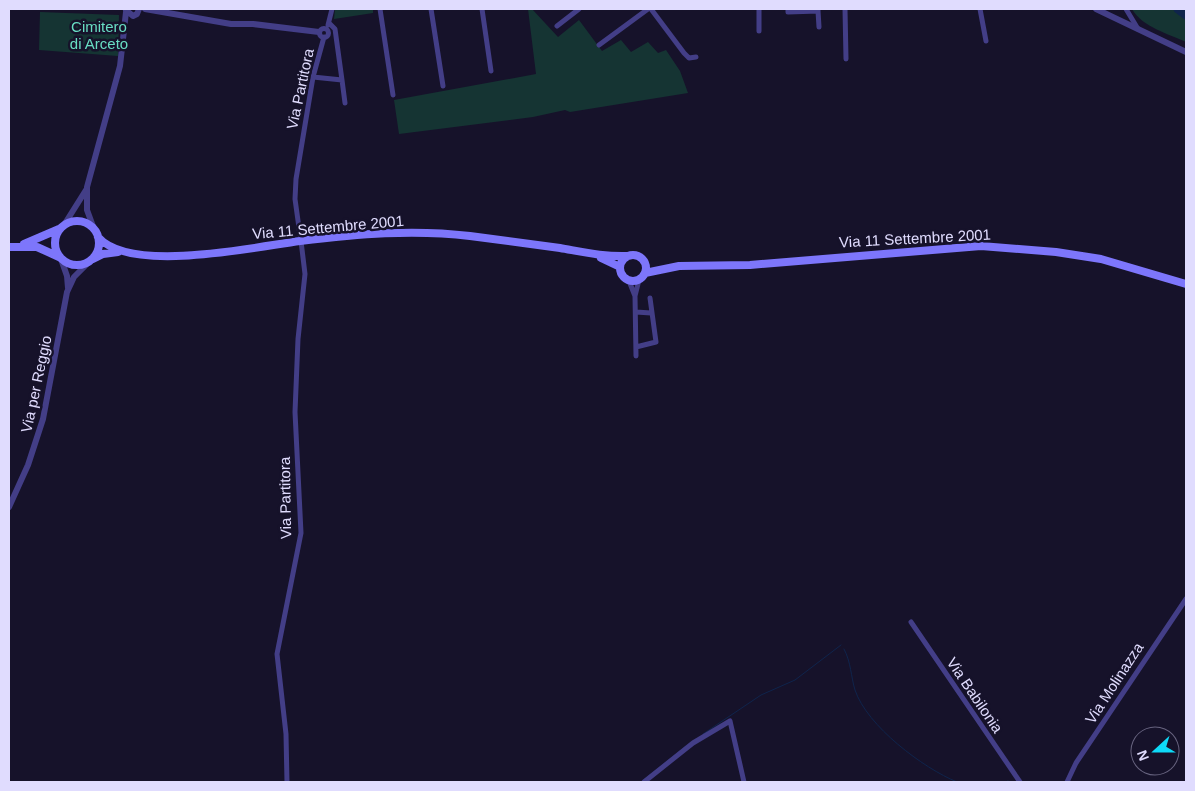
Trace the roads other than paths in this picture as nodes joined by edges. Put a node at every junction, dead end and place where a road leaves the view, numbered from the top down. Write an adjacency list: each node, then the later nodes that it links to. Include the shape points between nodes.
1 (332, 9): 16 (street, Via Partitora)
2 (380, 9): 31 (street)
3 (431, 9): 30 (street)
4 (482, 9): 27 (street)
5 (579, 9): 17 (street)
6 (650, 9): 23 (street); 25 (street, via 684,53 689,58)
7 (759, 9): 20 (street)
8 (788, 9): 14 (street, via 788,12)
9 (845, 9): 26 (street)
10 (980, 9): 22 (street)
11 (1096, 9): 19 (street)
12 (1126, 9): 19 (street)
13 (147, 10): 15 (street); 21 (street, via 231,24)
14 (818, 10): 18 (street)
15 (132, 12): 33 (street, via 125,27 117,79)
16 (329, 24): 21 (street, Via Partitora); 29 (street, via 335,29)
17 (557, 26)
18 (819, 27)
19 (1138, 29): 24 (street)
20 (759, 31)
21 (323, 33): 28 (street, Via Partitora)
22 (986, 41)
23 (599, 45)
24 (1186, 52)
25 (696, 57)
26 (846, 59)
27 (491, 71)
28 (313, 77): 29 (street); 37 (street, Via Partitora, via 296,179)
29 (342, 80): 32 (street)
30 (443, 86)
31 (393, 95)
32 (345, 103)
33 (87, 187): 34 (street); 35 (street, via 87,210)
34 (62, 226): 35 (main road, Via 11 Settembre 2001, via 78,221); 38 (main road, Via 11 Settembre 2001, via 35,241); 42 (main road, via 54,242)
35 (94, 229): 36 (main road)
36 (98, 237): 39 (main road, Via 11 Settembre 2001, via 107,246); 43 (main road, via 97,251)
37 (300, 238): 39 (main road, Via 11 Settembre 2001, via 173,256); 40 (main road, Via 11 Settembre 2001, via 442,234); 61 (street, Via Partitora, via 305,274 295,412 300,532 277,654 286,734)
38 (13, 246): 42 (main road, Via 11 Settembre 2001, via 37,247)
39 (123, 252): 43 (main road, Via 11 Settembre 2001, via 102,254)
40 (594, 255): 41 (main road, Via 11 Settembre 2001); 45 (main road, Via 11 Settembre 2001)
41 (628, 256): 44 (main road, Via 11 Settembre 2001, via 640,257); 45 (main road)
42 (60, 258): 43 (main road, Via 11 Settembre 2001, via 72,265); 51 (street, Via per Reggio, via 67,276)
43 (90, 261): 51 (street, Via per Reggio, via 74,277)
44 (645, 262): 46 (main road, Via 11 Settembre 2001); 47 (main road)
45 (620, 267): 49 (main road, via 622,275)
46 (672, 267): 47 (main road, Via 11 Settembre 2001); 50 (main road, Via 11 Settembre 2001, via 750,265 981,246 1101,259)
47 (645, 273): 48 (main road)
48 (639, 280): 49 (main road); 52 (street)
49 (629, 281): 52 (street)
50 (1186, 284)
51 (68, 292): 58 (street, Via per Reggio, via 43,419 28,465)
52 (635, 296): 54 (street)
53 (650, 298): 55 (street)
54 (636, 312): 55 (street); 56 (street)
55 (651, 313): 56 (street, via 656,342)
56 (636, 346): 57 (street)
57 (636, 356)
58 (9, 507)
59 (1186, 599): 65 (street, Via Molinazza, via 1076,763)
60 (911, 622): 64 (street, Via Babilonia)
61 (287, 782)
62 (644, 782): 63 (street, via 693,743 730,721)
63 (744, 782)
64 (1020, 782)
65 (1067, 782)

